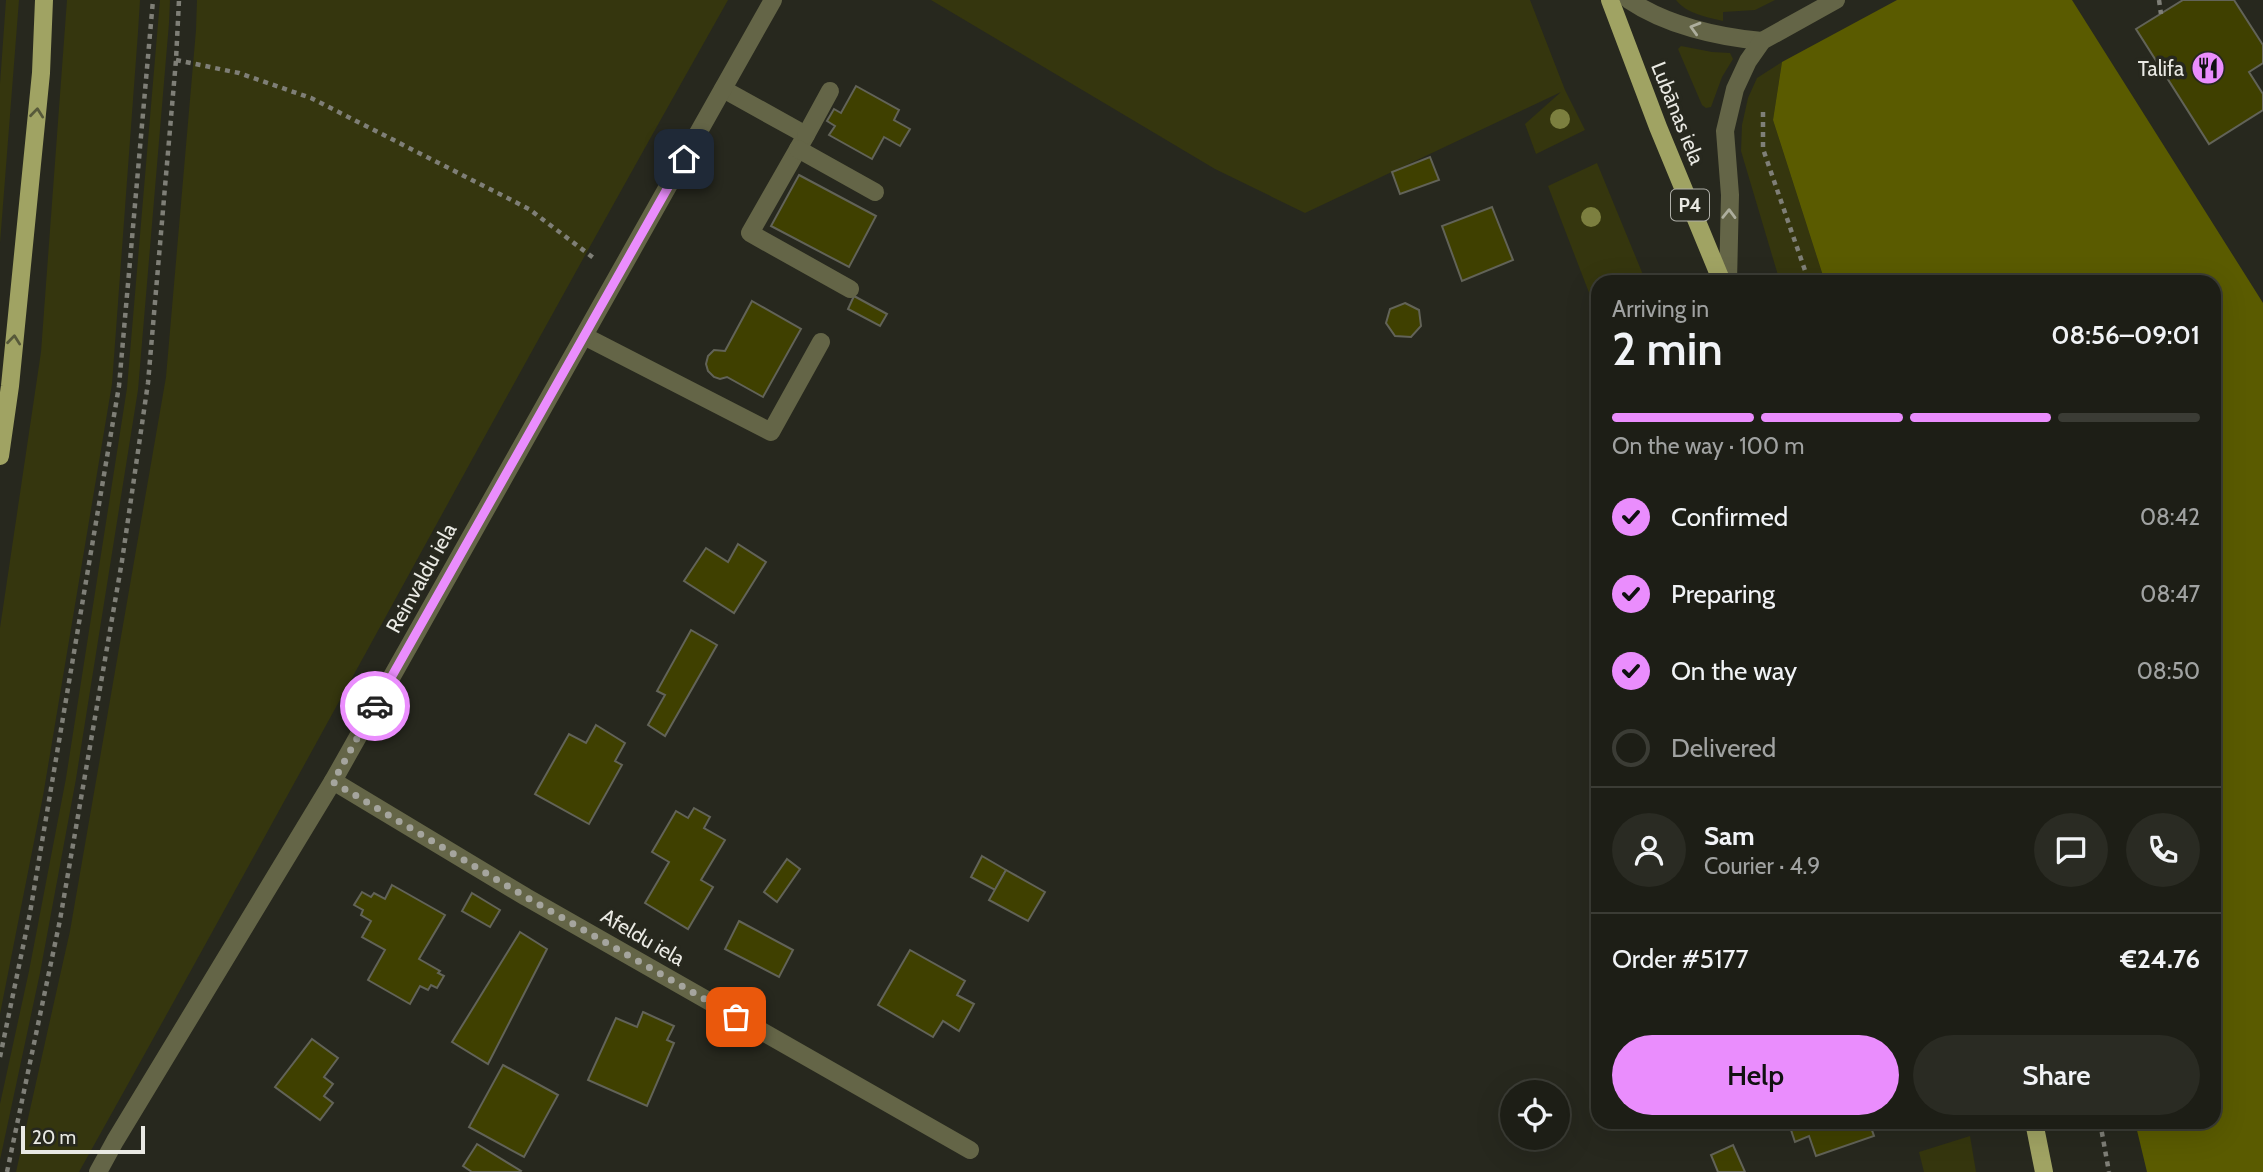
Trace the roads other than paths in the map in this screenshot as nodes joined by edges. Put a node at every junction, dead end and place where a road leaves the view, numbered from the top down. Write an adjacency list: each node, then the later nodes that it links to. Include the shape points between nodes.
1 (44, 0): 16 (main road, one-way to 1, via 41,73)
2 (773, 0): 7 (street, Reinvaldu iela)
3 (1610, 0): 11 (main road, Lubānas iela / P4)
4 (1629, 0): 6 (street, one-way to 4, via 1701,30 1650,14)
5 (1836, 0): 6 (street)
6 (1762, 41): 12 (street, one-way to 6, via 1730,195 1725,131 1735,89)
7 (723, 89): 9 (street); 14 (street, Reinvaldu iela)
8 (830, 90): 9 (street)
9 (802, 142): 10 (street); 13 (street, via 750,233)
10 (875, 192)
11 (1719, 275)
12 (1728, 275)
13 (850, 289)
14 (584, 336): 15 (street, via 771,432); 17 (street, Reinvaldu iela)
15 (821, 342)
16 (0, 456)
17 (333, 782): 19 (street, Afeldu iela); 20 (street, Reinvaldu iela)
18 (2035, 1129): 21 (main road)
19 (970, 1150)
20 (98, 1172)
21 (2044, 1172)

